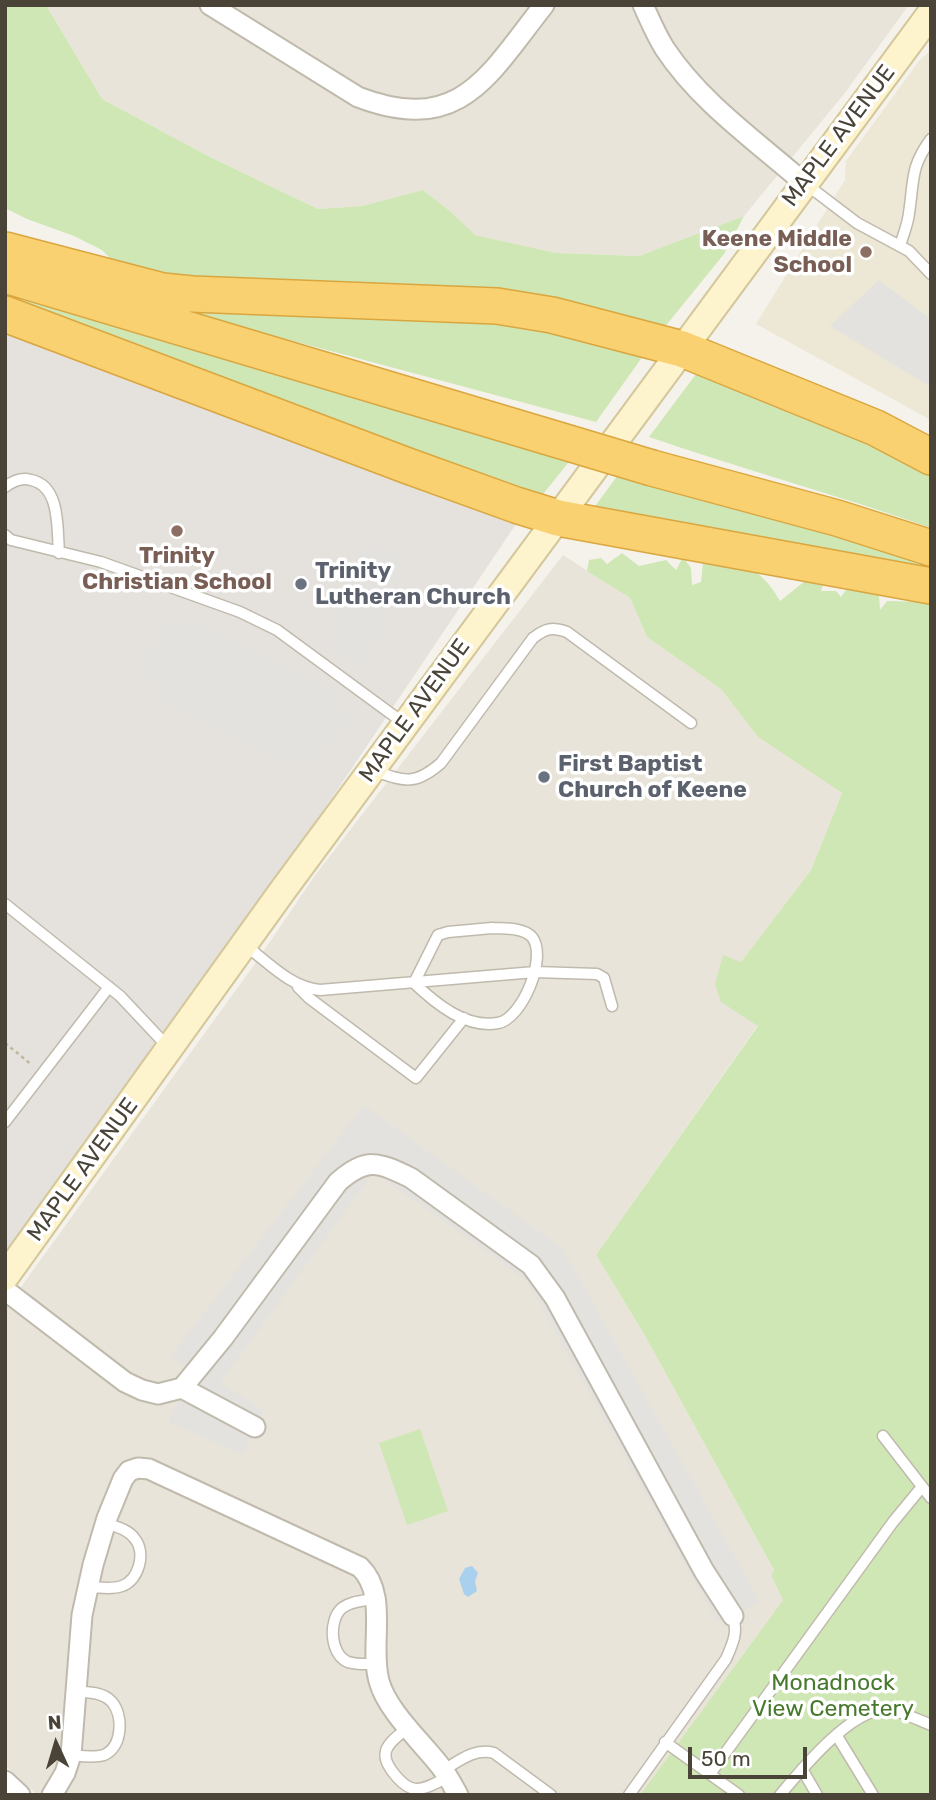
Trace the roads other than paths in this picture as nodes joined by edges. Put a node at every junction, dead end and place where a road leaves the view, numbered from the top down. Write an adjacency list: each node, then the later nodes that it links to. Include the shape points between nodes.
1 (210, 5): 2 (street, via 358,97 409,111 434,109 472,91)
2 (544, 5)
3 (643, 5): 6 (street, via 664,48 693,84)
4 (931, 13): 6 (street, MAPLE AVENUE)
5 (931, 139): 7 (lane, via 912,173 909,216)
6 (804, 183): 7 (lane, via 857,223); 12 (street, MAPLE AVENUE)
7 (900, 246): 9 (lane)
8 (5, 250): 12 (highway, via 162,291 497,306 552,314)
9 (931, 274)
10 (5, 275): 17 (highway, bridge)
11 (5, 314): 15 (highway)
12 (682, 349): 13 (highway, via 876,428); 15 (street, MAPLE AVENUE)
13 (931, 457)
14 (5, 487): 18 (lane, via 23,479 46,487 53,499)
15 (558, 518): 19 (highway); 21 (street, MAPLE AVENUE)
16 (5, 535): 18 (lane)
17 (931, 548)
18 (59, 553): 21 (lane, via 101,562 277,630)
19 (931, 586)
20 (691, 723): 22 (lane, via 567,632 545,629 533,638 441,763 427,775 401,780)
21 (405, 724): 22 (street, MAPLE AVENUE)
22 (372, 769): 24 (street, MAPLE AVENUE)
23 (5, 904): 28 (lane)
24 (245, 946): 27 (lane); 31 (street, MAPLE AVENUE)
25 (535, 972): 26 (lane); 26 (lane, via 537,949 533,938 523,931 448,932 438,935); 29 (lane, via 597,974 604,978); 30 (lane, via 509,1019 481,1024)
26 (414, 983): 27 (lane, via 320,990); 30 (lane, via 432,1000)
27 (295, 984): 30 (lane, via 416,1078)
28 (109, 987): 31 (lane); 32 (lane)
29 (612, 1006)
30 (464, 1018)
31 (170, 1049): 33 (street, MAPLE AVENUE)
32 (5, 1122)
33 (5, 1277)
34 (5, 1290): 35 (street, via 125,1382 158,1394)
35 (182, 1388): 36 (street); 43 (street, via 338,1182 363,1164 389,1167 531,1265 555,1298)
36 (255, 1427)
37 (883, 1436): 38 (lane)
38 (921, 1488): 39 (lane); 53 (lane)
39 (931, 1498)
40 (106, 1523): 41 (street); 41 (lane, via 135,1538 140,1551 138,1569 124,1586); 42 (street, via 129,1471 149,1469 360,1567 369,1575)
41 (89, 1587): 45 (street, via 82,1615)
42 (374, 1599): 44 (street); 44 (lane, via 342,1607 333,1631 342,1659)
43 (733, 1616): 49 (lane, via 735,1639 726,1659)
44 (376, 1664): 47 (street, via 385,1697)
45 (76, 1692): 50 (street); 50 (lane, via 98,1694 112,1703 120,1729 110,1751)
46 (931, 1725): 48 (lane, via 881,1710 856,1720)
47 (408, 1727): 52 (street); 52 (lane, via 385,1755 402,1784 427,1787)
48 (837, 1736): 51 (lane); 63 (lane)
49 (666, 1742): 53 (lane); 59 (lane)
50 (71, 1755): 56 (street)
51 (802, 1769): 61 (lane); 62 (lane)
52 (446, 1773): 57 (street); 58 (lane, via 472,1753 486,1751)
53 (710, 1774): 60 (lane)
54 (5, 1781): 55 (street)
55 (20, 1795)
56 (52, 1795)
57 (458, 1795)
58 (551, 1795)
59 (629, 1795)
60 (739, 1795)
61 (780, 1795)
62 (817, 1795)
63 (873, 1795)

